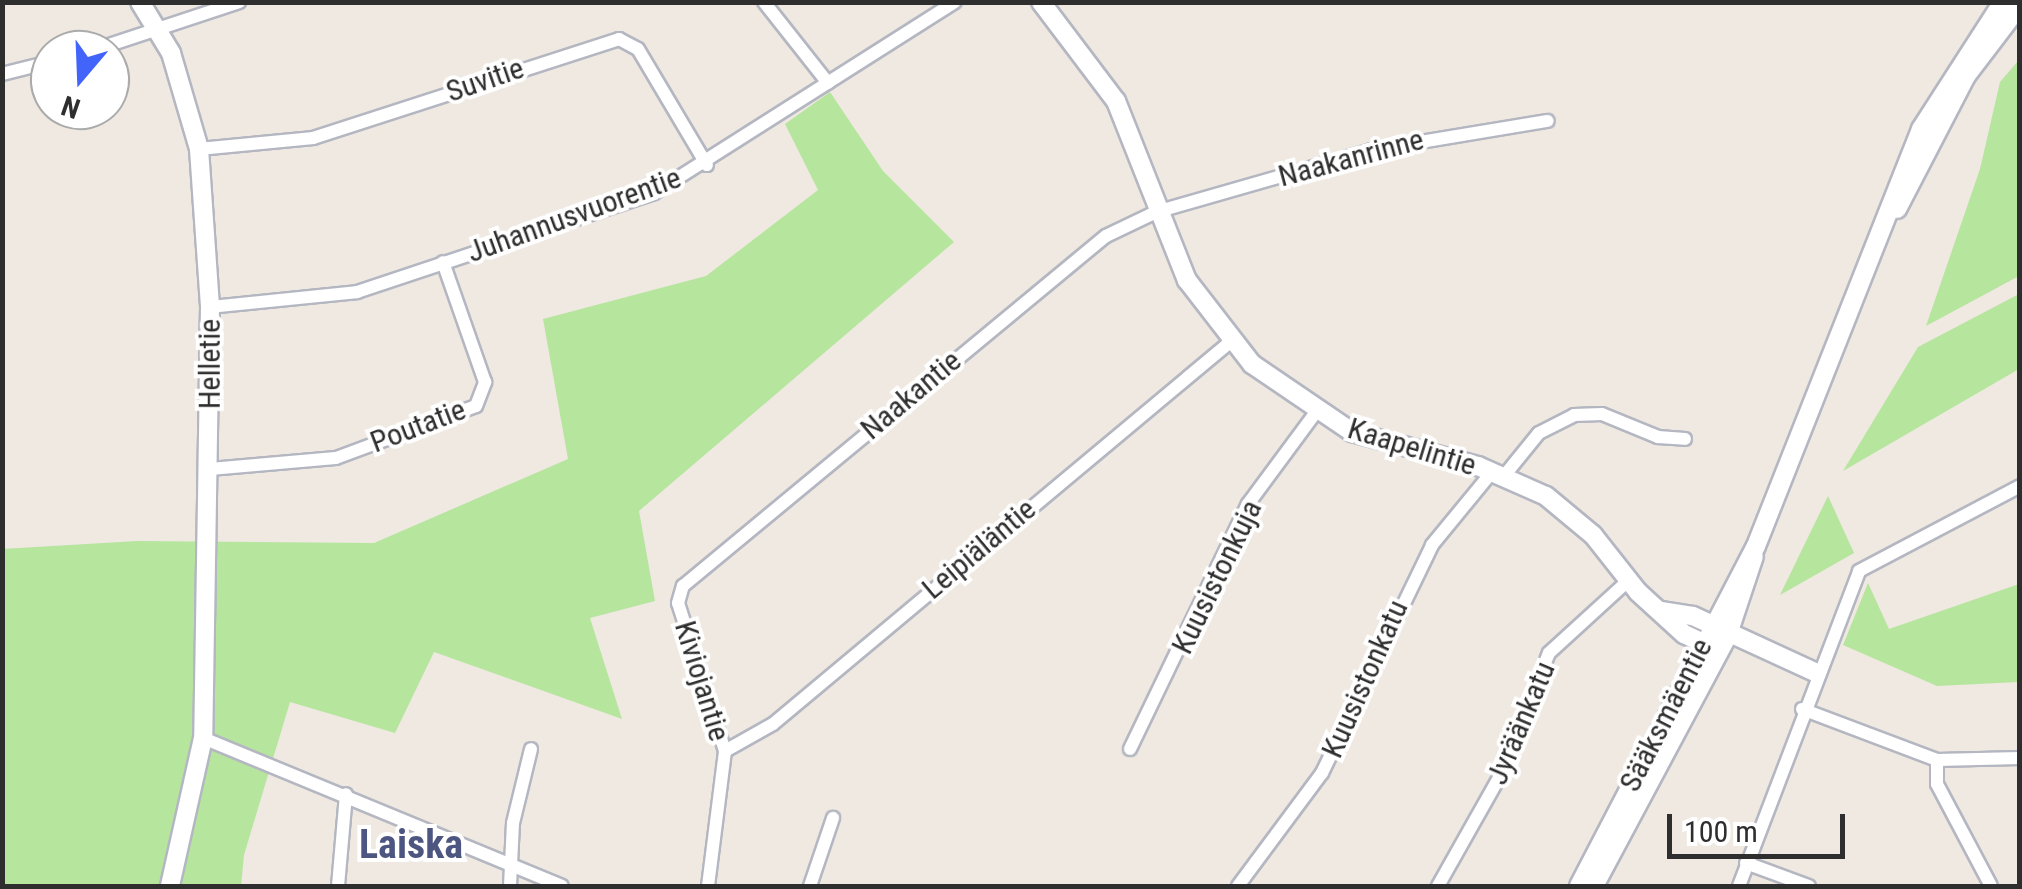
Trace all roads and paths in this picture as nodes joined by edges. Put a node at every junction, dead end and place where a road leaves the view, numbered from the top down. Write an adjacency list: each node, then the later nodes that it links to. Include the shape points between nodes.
1 (140, 2): 8 (street, Helletie)
2 (240, 2): 8 (street)
3 (764, 2): 12 (street)
4 (955, 2): 12 (street, Juhannusvuorentie)
5 (1040, 2): 16 (street, Kaapelintie, via 1116,101)
6 (2003, 2): 17 (street, Sääksmäentie, via 1921,129)
7 (2020, 5): 17 (street, Sääksmäentie, via 1966,76)
8 (159, 30): 9 (street); 14 (street, Helletie)
9 (130, 39)
10 (30, 67): 11 (street)
11 (2, 74)
12 (828, 83): 15 (street, Juhannusvuorentie)
13 (1548, 120): 16 (street, Naakanrinne, via 1388,147)
14 (198, 150): 15 (street, Suvitie, via 313,138 619,39 638,49); 19 (street, Helletie)
15 (707, 165): 18 (street, Juhannusvuorentie, via 654,193)
16 (1156, 212): 20 (street, Kaapelintie, via 1187,280); 28 (street, Naakantie, via 1106,236 1020,304)
17 (1881, 235): 26 (street, Sääksmäentie)
18 (443, 262): 19 (street, Juhannusvuorentie, via 311,302); 23 (street, Poutatie, via 484,382 476,406 336,458)
19 (210, 307): 23 (street, Helletie)
20 (1230, 342): 21 (street, Kaapelintie); 38 (street, Leipiäläntie, via 773,724)
21 (1316, 412): 24 (street, Kaapelintie, via 1352,432); 37 (street, Kuusistonkuja, via 1248,504)
22 (1684, 439): 24 (street, Kuusistonkatu, via 1658,437 1602,414 1574,415 1539,433)
23 (210, 469): 35 (street, Helletie)
24 (1498, 474): 27 (street, Kaapelintie, via 1572,515); 51 (street, Kuusistonkatu, via 1432,545 1322,773)
25 (2020, 486): 33 (street, via 1859,571)
26 (1756, 546): 30 (street, Sääksmäentie); 31 (street, Sääksmäentie)
27 (1629, 580): 29 (street, Kaapelintie); 52 (street, Jyräänkatu, via 1548,653 1494,788)
28 (678, 595): 38 (street, Kiviojantie)
29 (1660, 611): 30 (street, Kaapelintie); 32 (street, Kaapelintie)
30 (1711, 625): 31 (street, Kaapelintie); 32 (street, Sääksmäentie)
31 (1727, 637): 32 (street); 33 (street, Kaapelintie); 54 (street, Sääksmäentie)
32 (1703, 643): 53 (street, Sääksmäentie)
33 (1817, 674): 34 (street)
34 (1802, 710): 40 (street); 43 (street)
35 (202, 738): 41 (street); 45 (street, Helletie)
36 (531, 749): 44 (street, via 513,823)
37 (1130, 749)
38 (725, 751): 49 (street, Kiviojantie)
39 (2020, 758): 40 (street)
40 (1937, 760): 57 (street, via 1938,784)
41 (346, 794): 44 (street); 46 (street)
42 (833, 818): 50 (street)
43 (1746, 863): 55 (street); 56 (street)
44 (513, 866): 47 (street); 48 (street)
45 (170, 886)
46 (338, 886)
47 (510, 886)
48 (562, 886)
49 (708, 886)
50 (810, 886)
51 (1238, 886)
52 (1438, 886)
53 (1579, 886)
54 (1594, 886)
55 (1739, 886)
56 (1809, 886)
57 (1991, 886)

